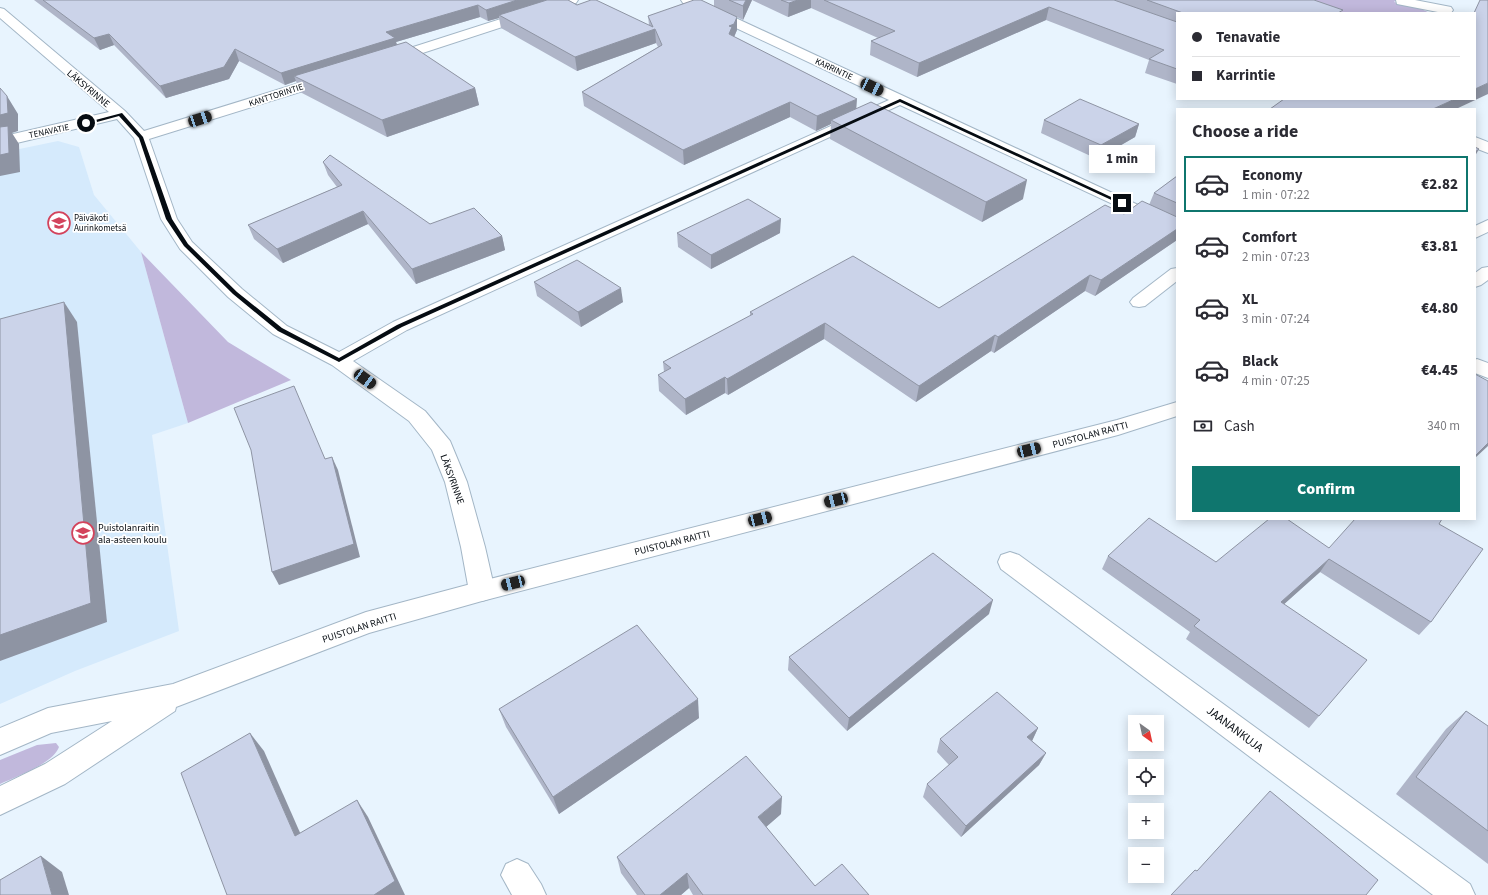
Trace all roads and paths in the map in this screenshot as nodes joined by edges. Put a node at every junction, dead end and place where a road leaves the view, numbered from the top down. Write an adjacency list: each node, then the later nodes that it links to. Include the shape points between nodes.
1 (572, 0): 6 (street)
2 (687, 0): 8 (street, KARRINTIE)
3 (1401, 1): 4 (street)
4 (1448, 8)
5 (0, 12): 9 (street, LÄKSYRINNE)
6 (376, 63)
7 (338, 75): 12 (street, KANTTORINTIE)
8 (900, 100): 17 (street, KARRINTIE); 23 (street, via 400,326)
9 (120, 114): 12 (street, LÄKSYRINNE); 13 (street, TENAVATIE)
10 (1476, 132): 11 (street)
11 (1488, 134)
12 (141, 137): 23 (street, LÄKSYRINNE, via 169,219 186,245 235,293 280,330)
13 (0, 142)
14 (1476, 142): 15 (street)
15 (1488, 148)
16 (1488, 225): 18 (street)
17 (1176, 229)
18 (1476, 232)
19 (1488, 272): 21 (street)
20 (1176, 274): 22 (lane)
21 (1476, 280)
22 (1139, 302)
23 (339, 360): 26 (street, LÄKSYRINNE, via 417,416 442,447 456,482)
24 (1176, 409): 26 (street, PUISTOLAN RAITTI, via 1118,427)
25 (1010, 562): 30 (street, JAANANKUJA)
26 (482, 591): 27 (street, PUISTOLAN RAITTI, via 366,623)
27 (173, 696): 28 (street, PUISTOLAN RAITTI, via 48,721); 29 (street, PUISTOLAN RAITTI, via 55,774)
28 (0, 742)
29 (0, 800)
30 (1459, 895)

